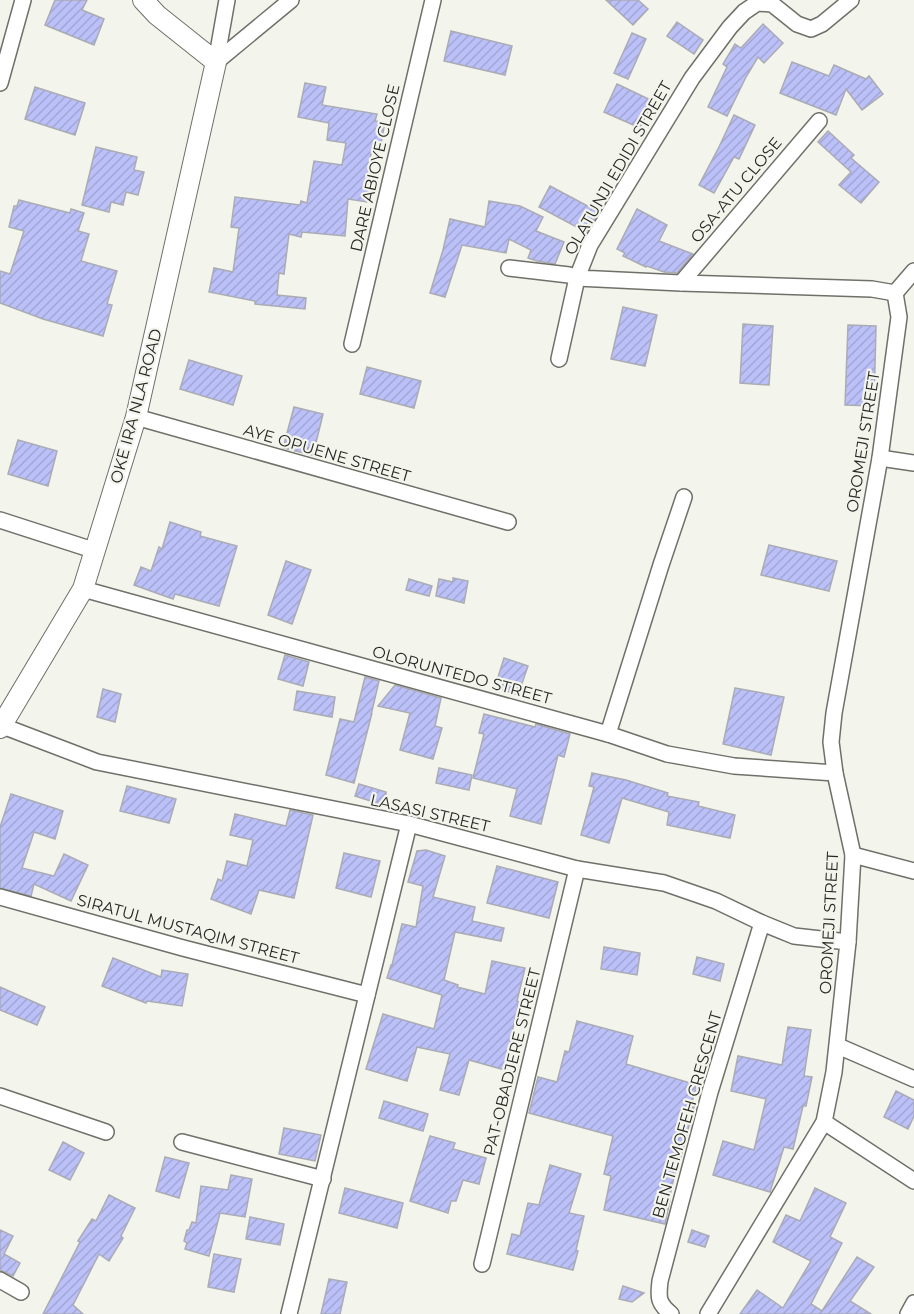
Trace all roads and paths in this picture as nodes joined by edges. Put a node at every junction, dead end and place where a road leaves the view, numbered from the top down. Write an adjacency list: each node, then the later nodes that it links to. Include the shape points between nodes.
1 (23, 0): 8 (street)
2 (143, 0): 7 (street)
3 (227, 0): 7 (street)
4 (291, 0): 7 (street)
5 (433, 0): 15 (street, DARE ABIOYE CLOSE)
6 (851, 0): 12 (street, OLATUNJI EDIDI STREET, via 811,29 796,24 771,4 757,3 744,12 692,78 590,245)
7 (216, 62): 17 (street, OKE IRA NLA ROAD)
8 (0, 83)
9 (819, 121): 13 (street, OSA-ATU CLOSE)
10 (509, 268): 12 (street)
11 (914, 271): 14 (street)
12 (577, 278): 13 (street, OLATUNJI EDIDI STREET); 16 (street)
13 (681, 283): 14 (street, OLATUNJI EDIDI STREET)
14 (895, 293): 18 (street, OROMEJI STREET, via 899,317)
15 (352, 344)
16 (560, 359)
17 (136, 417): 22 (street, AYE OPUENE STREET); 23 (street, OKE IRA NLA ROAD)
18 (880, 458): 19 (street); 27 (street, OROMEJI STREET, via 834,713 831,742)
19 (914, 463)
20 (684, 497): 26 (street)
21 (0, 520): 23 (street)
22 (508, 522)
23 (96, 551): 24 (street, OKE IRA NLA ROAD)
24 (83, 590): 25 (street, OKE IRA NLA ROAD); 26 (street, OLORUNTEDO STREET)
25 (0, 726): 28 (street, LASASI STREET, via 96,762)
26 (608, 734): 27 (street, OLORUNTEDO STREET, via 668,754 734,766)
27 (835, 773): 29 (street, OROMEJI STREET)
28 (409, 824): 30 (street, LASASI STREET); 35 (street)
29 (853, 855): 31 (street); 34 (street, OROMEJI STREET)
30 (577, 869): 33 (street, LASASI STREET, via 664,883); 44 (street, PAT-OBADJERE STREET)
31 (914, 871)
32 (0, 897): 35 (street, SIRATUL MUSTAQIM STREET)
33 (762, 923): 34 (street, LASASI STREET, via 794,936); 49 (street, BEN TEMOFEH CRESCENT, via 710,1092 660,1281 658,1296)
34 (848, 942): 36 (street, OROMEJI STREET)
35 (367, 995): 42 (street)
36 (838, 1046): 37 (street); 39 (street, OROMEJI STREET)
37 (914, 1078)
38 (0, 1096): 40 (street)
39 (824, 1122): 43 (street); 50 (street, OROMEJI STREET)
40 (106, 1132)
41 (182, 1142): 42 (street)
42 (323, 1179): 48 (street)
43 (914, 1181)
44 (482, 1264)
45 (0, 1280): 46 (street)
46 (21, 1292)
47 (914, 1303): 51 (street)
48 (289, 1314)
49 (671, 1314)
50 (708, 1314)
51 (908, 1314)

